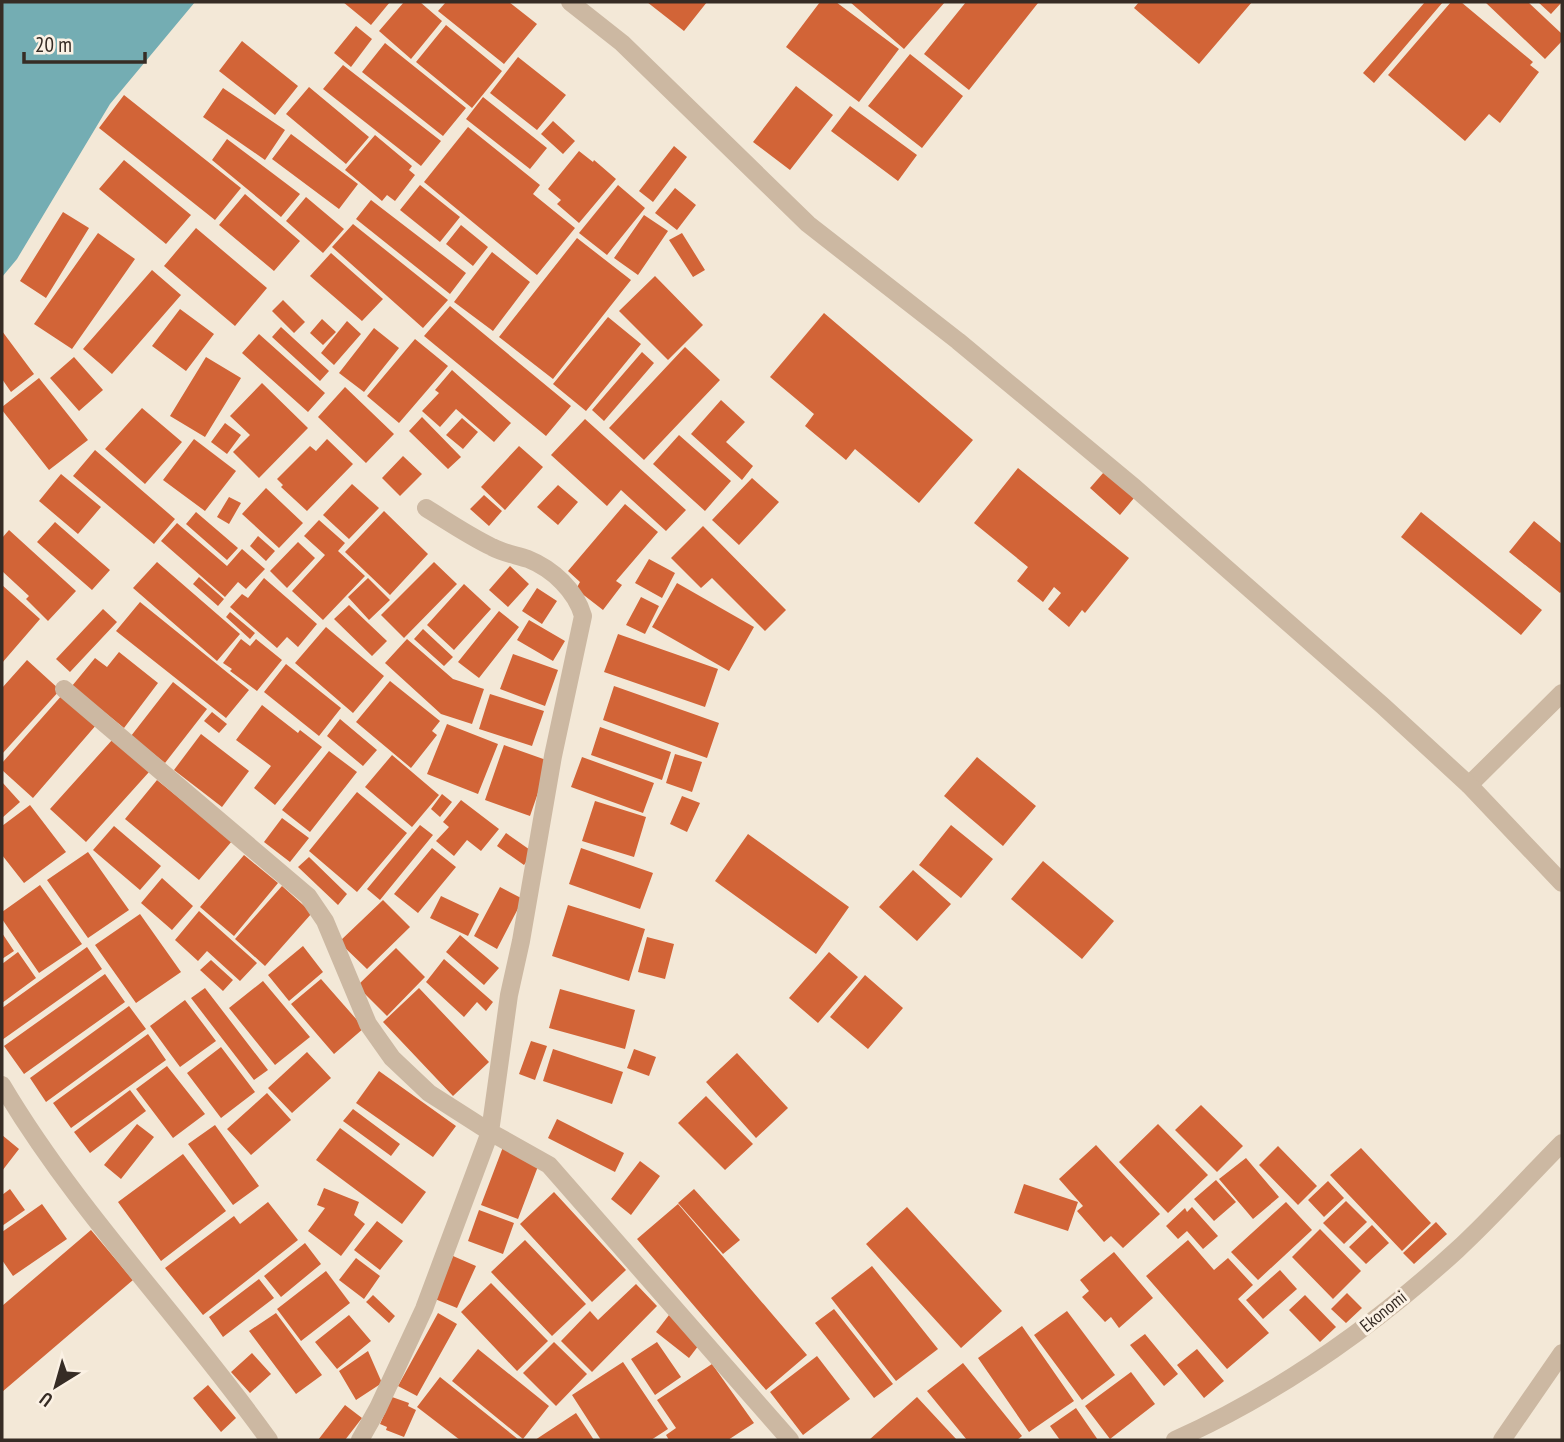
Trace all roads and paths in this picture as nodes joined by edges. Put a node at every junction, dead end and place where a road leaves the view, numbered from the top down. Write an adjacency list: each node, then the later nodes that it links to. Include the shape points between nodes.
1 (570, 2): 5 (street, via 622,43 808,224 1135,488)
2 (426, 508): 8 (street, via 495,549 546,569 573,593 583,617 509,995)
3 (64, 689): 8 (street, via 309,896 368,1024 392,1059 429,1093)
4 (1562, 694): 5 (street)
5 (1469, 785): 6 (street)
6 (1562, 883)
7 (2, 1085): 11 (street, via 108,1236)
8 (491, 1132): 12 (street, via 424,1309); 13 (street, via 533,1154 561,1176)
9 (1562, 1143): 14 (street, Ekonomi, via 1458,1249 1382,1314 1315,1364)
10 (1562, 1353): 15 (street)
11 (269, 1440)
12 (360, 1440)
13 (790, 1440)
14 (1175, 1440)
15 (1502, 1440)

